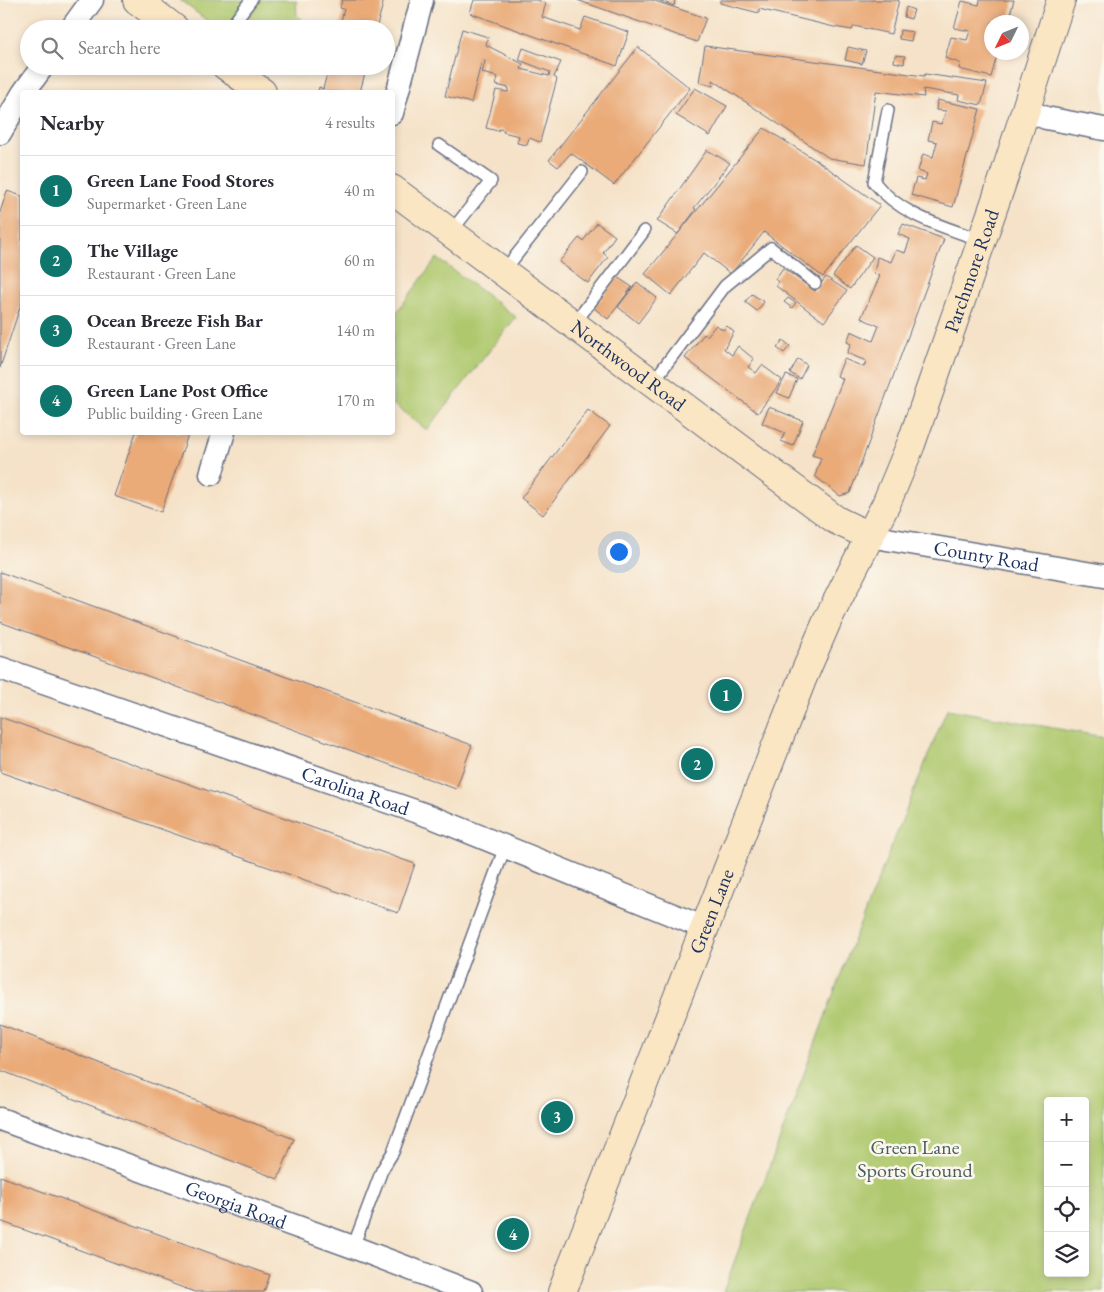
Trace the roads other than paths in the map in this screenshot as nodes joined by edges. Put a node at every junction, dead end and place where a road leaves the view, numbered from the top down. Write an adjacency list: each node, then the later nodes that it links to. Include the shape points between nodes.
1 (92, 0): 6 (street)
2 (137, 0): 7 (main road)
3 (251, 0): 8 (lane)
4 (422, 0): 14 (street)
5 (1061, 0): 16 (main road, Parchmore Road)
6 (78, 20)
7 (163, 20)
8 (237, 20)
9 (37, 75): 11 (street)
10 (238, 75): 12 (main road)
11 (26, 90)
12 (259, 90)
13 (20, 99): 18 (street)
14 (395, 102)
15 (888, 110): 24 (lane, via 874,182 886,198 909,213)
16 (1026, 110): 17 (street, via 1046,118); 24 (main road, Parchmore Road)
17 (1104, 129)
18 (0, 133)
19 (439, 145): 23 (lane, via 491,181)
20 (582, 172): 25 (lane)
21 (395, 191): 23 (main road, Northwood Road)
22 (644, 231): 27 (lane)
23 (450, 233): 25 (main road, Northwood Road)
24 (981, 240): 31 (main road, Parchmore Road, via 911,444)
25 (503, 272): 27 (main road, Northwood Road)
26 (815, 282): 28 (lane, via 771,248 725,286)
27 (574, 324): 28 (main road, Northwood Road)
28 (652, 383): 31 (main road, Northwood Road, via 836,520)
29 (223, 435): 30 (street)
30 (211, 474)
31 (869, 536): 32 (street, County Road); 35 (main road, Green Lane, via 806,669)
32 (1104, 576)
33 (0, 668): 34 (street, Carolina Road, via 297,769)
34 (505, 847): 35 (street, Carolina Road); 37 (lane, via 393,1152 382,1170)
35 (705, 928): 39 (main road, Green Lane)
36 (0, 1119): 37 (street, Georgia Road)
37 (353, 1247): 38 (street, Georgia Road)
38 (471, 1292)
39 (562, 1292)

